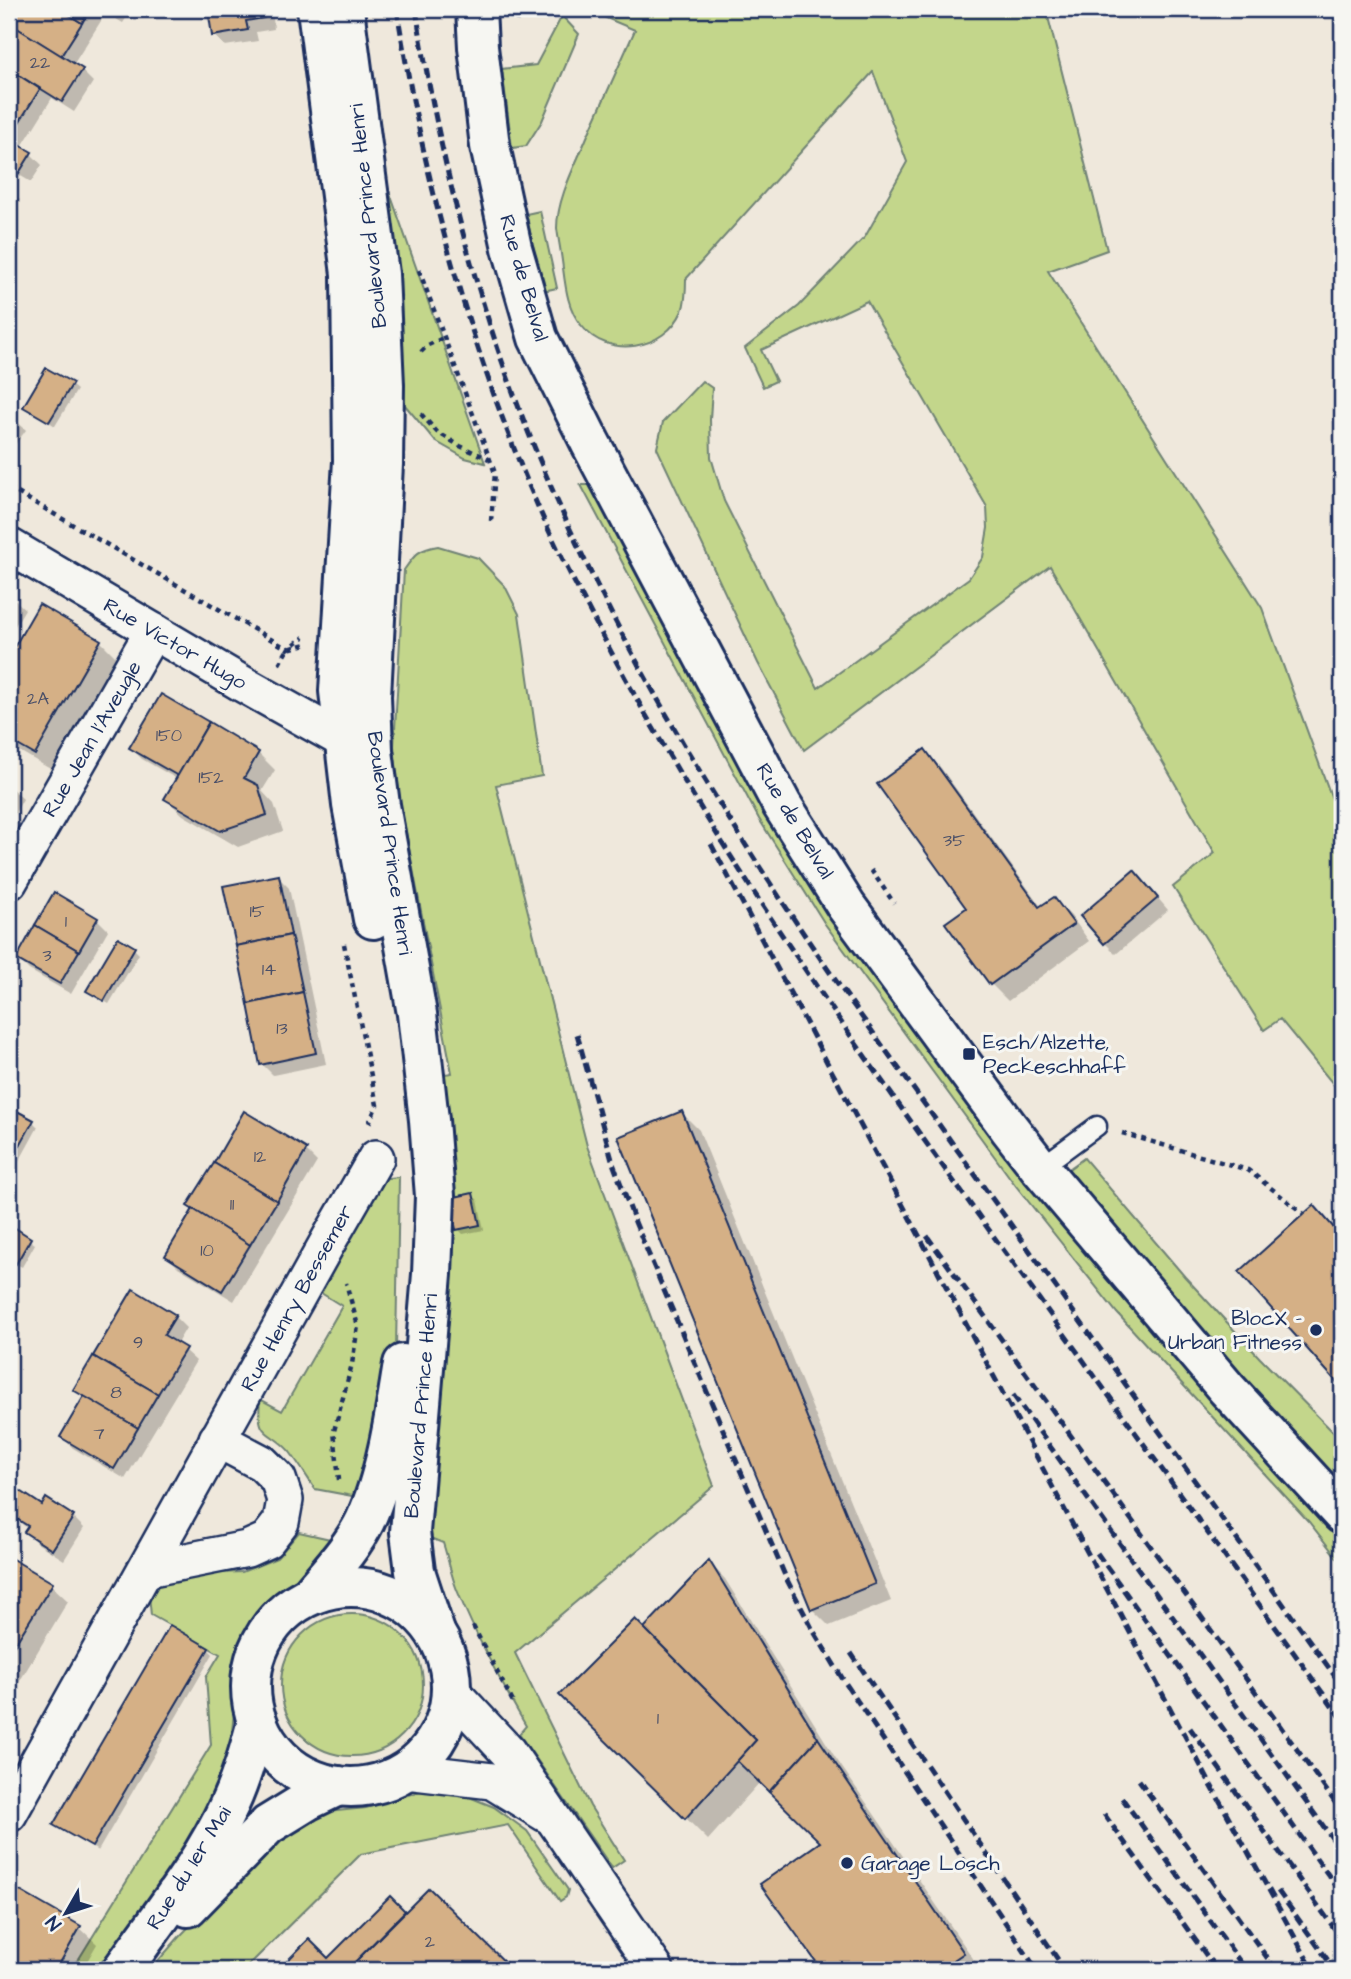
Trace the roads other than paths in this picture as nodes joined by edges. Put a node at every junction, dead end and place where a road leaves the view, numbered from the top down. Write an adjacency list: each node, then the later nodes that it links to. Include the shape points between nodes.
1 (317, 9): 6 (main road, Boulevard Prince Henri, via 351,274 353,461 339,691)
2 (344, 9): 15 (main road, Boulevard Prince Henri, via 379,274 383,371 373,751 417,1014 435,1196 410,1532 415,1571)
3 (476, 9): 10 (main road, Rue de Belval, via 490,146 512,248 538,338 565,394 782,805 846,906)
4 (9, 546): 5 (street, Rue Victor Hugo)
5 (153, 632): 6 (street, Rue Victor Hugo); 7 (street, Rue Jean l'Aveugle)
6 (344, 740): 14 (main road, Boulevard Prince Henri, via 408,1123 414,1275 384,1465 364,1522)
7 (9, 882)
8 (1097, 1126): 10 (lane)
9 (376, 1158): 11 (street, Rue Henry Bessemer)
10 (1041, 1168): 12 (main road, Rue de Belval, via 1227,1388)
11 (217, 1439): 13 (street, Rue Henry Bessemer); 13 (street, via 262,1463 278,1479 285,1500 281,1522 267,1540 247,1549)
12 (1342, 1514)
13 (146, 1569): 20 (street, Rue Henry Bessemer)
14 (310, 1595): 15 (main road, via 338,1587 366,1587 393,1595); 17 (main road, via 285,1611 266,1634 254,1661 251,1691)
15 (435, 1632): 16 (main road, via 450,1670)
16 (452, 1691): 18 (main road, via 439,1736 425,1756); 21 (street, via 508,1752)
17 (257, 1721): 19 (main road, via 288,1765 312,1779); 22 (main road, Rue du 1er Mai, via 231,1802 200,1858)
18 (406, 1771): 19 (main road, via 362,1787); 21 (street, via 492,1781)
19 (338, 1786): 23 (main road, Rue du 1er Mai, via 268,1825)
20 (9, 1814)
21 (555, 1819): 24 (street)
22 (122, 1970)
23 (129, 1970)
24 (656, 1970)

